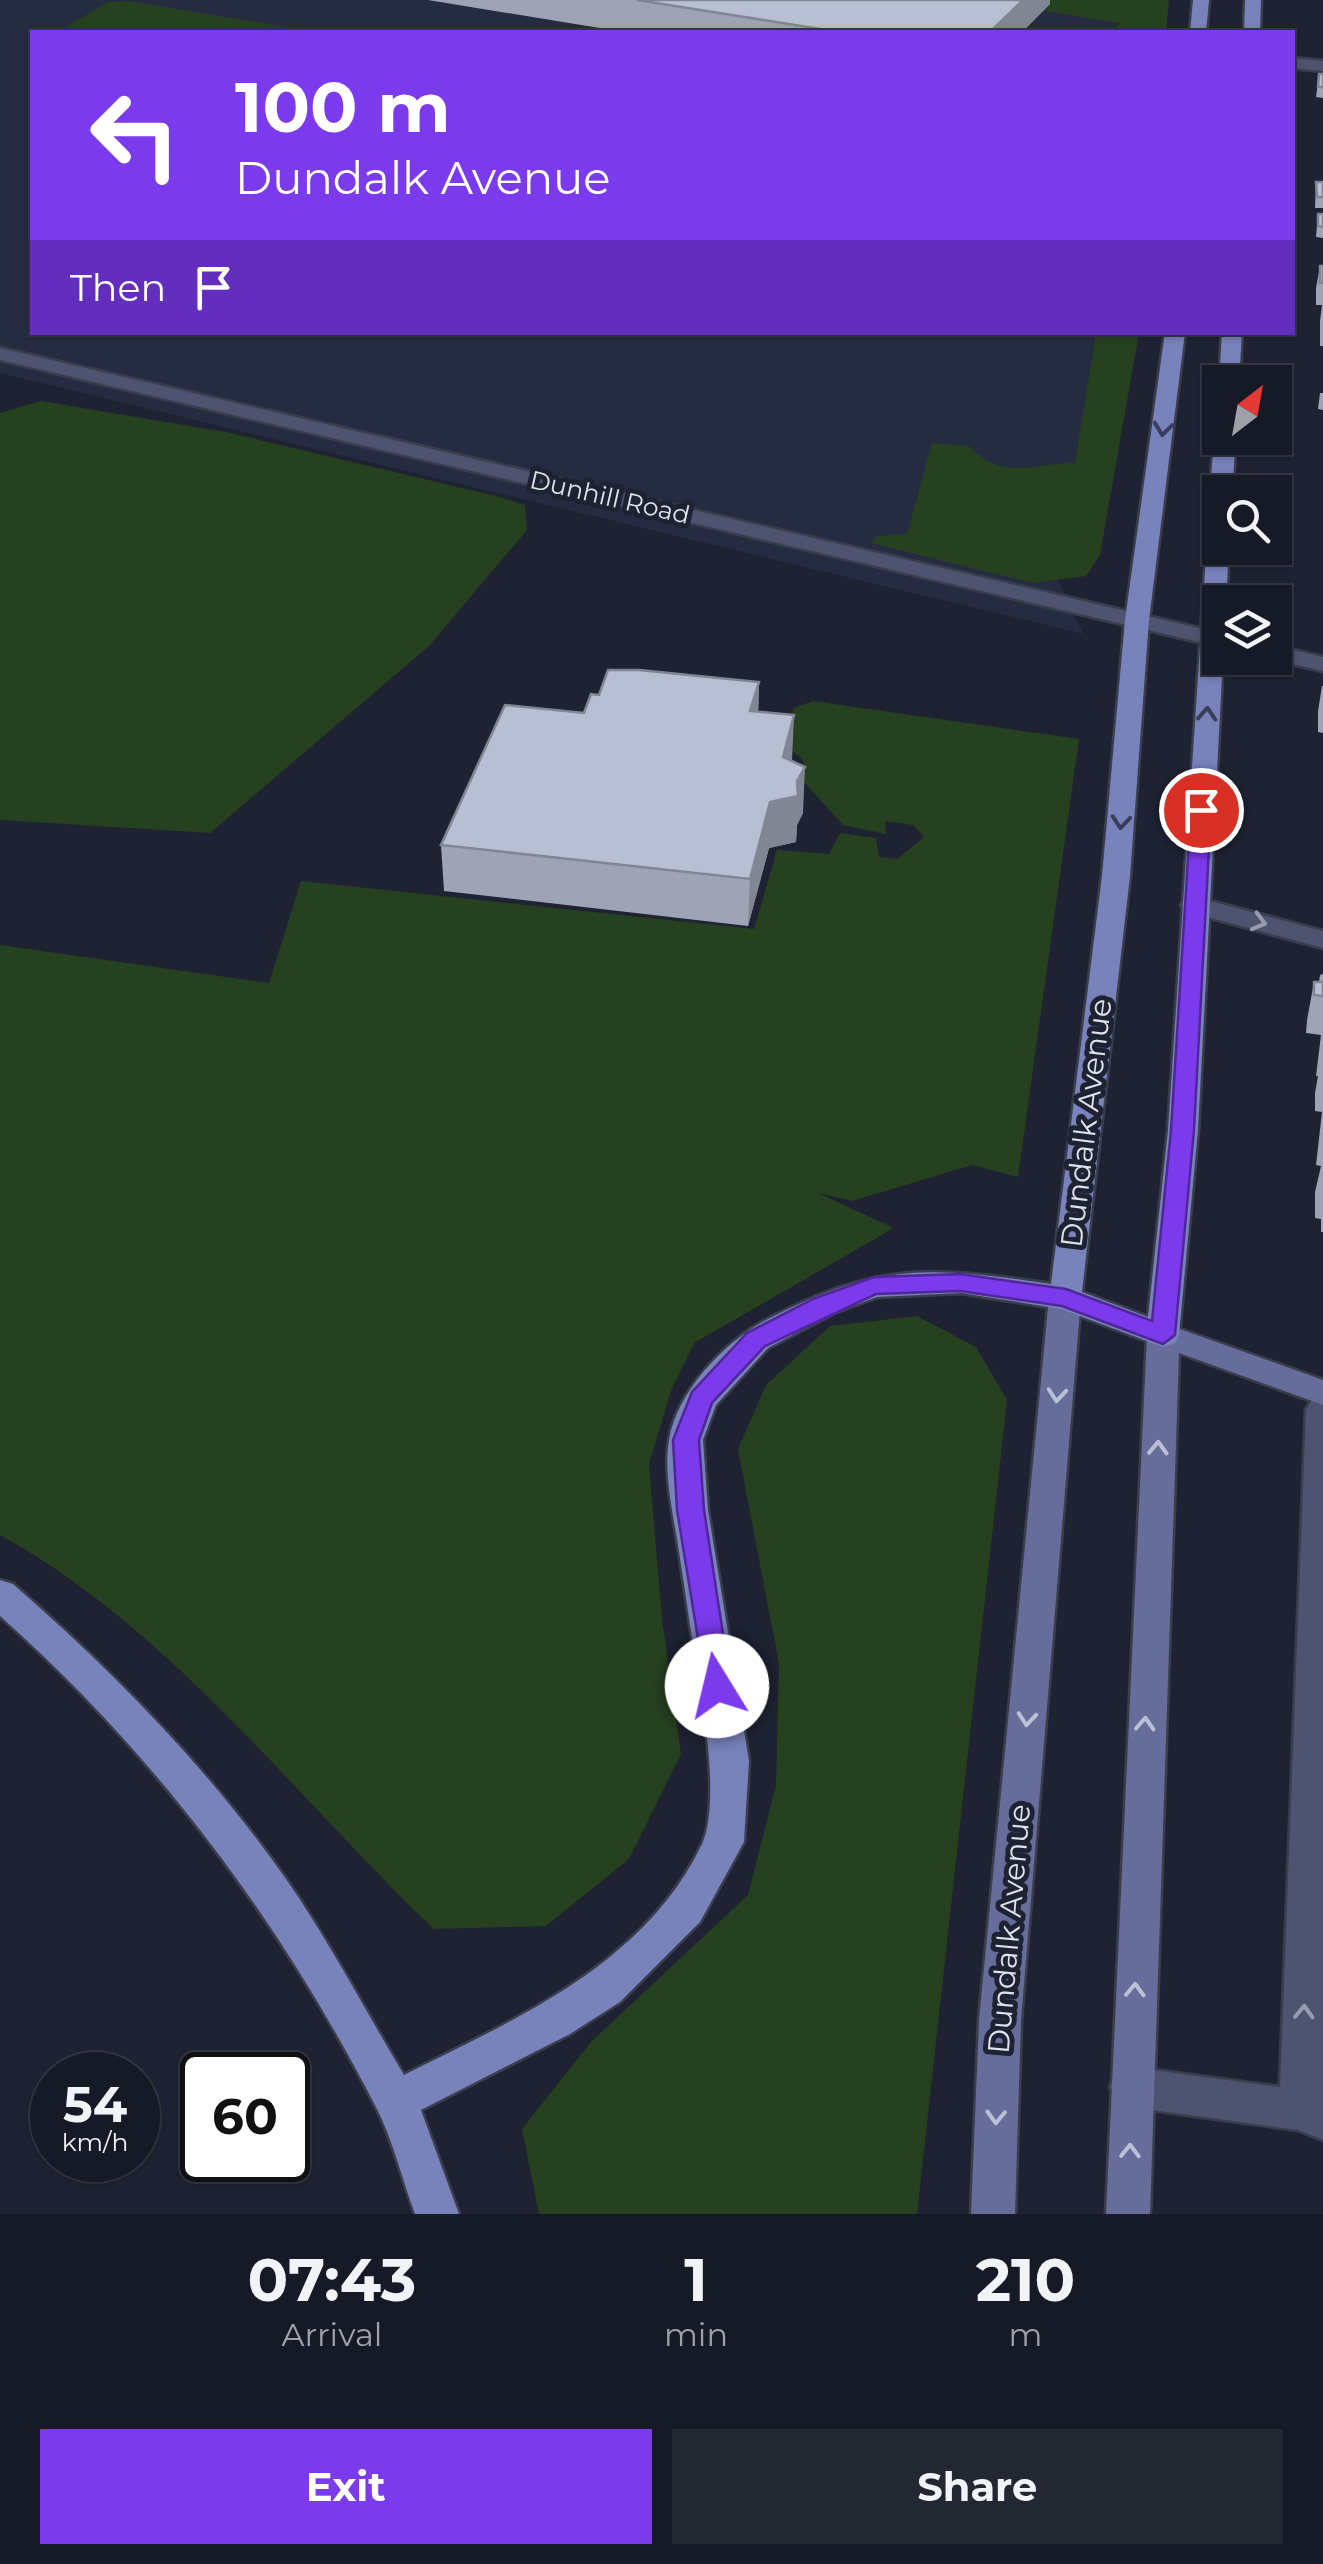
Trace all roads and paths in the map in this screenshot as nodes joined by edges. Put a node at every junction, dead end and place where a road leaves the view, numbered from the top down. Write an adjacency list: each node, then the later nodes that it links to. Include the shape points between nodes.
1 (1202, 0): 3 (main road)
2 (1253, 0): 4 (main road)
3 (1198, 30)
4 (1252, 30)
5 (1295, 64): 6 (street)
6 (1323, 66)
7 (1174, 335): 11 (main road, Dundalk Avenue, one-way to 11)
8 (1232, 335): 10 (main road)
9 (0, 354): 11 (street, Dunhill Road)
10 (1229, 365)
11 (1137, 620): 12 (street, Dunhill Road); 18 (main road, Dundalk Avenue, one-way to 18, via 1116,876)
12 (1202, 636)
13 (1292, 657): 14 (street)
14 (1323, 664)
15 (1213, 675): 16 (main road, one-way to 15)
16 (1194, 905): 17 (street, one-way to 17); 19 (main road, via 1183,1130)
17 (1323, 940)
18 (1066, 1298): 19 (main road); 24 (main road, via 960,1282 874,1286 756,1340 701,1399 686,1440 690,1510 730,1761 724,1842 686,1909 605,1989); 27 (main road, Dundalk Avenue, one-way to 27, via 1000,2020)
19 (1163, 1335): 20 (main road); 23 (main road, one-way to 19)
20 (1323, 1393)
21 (1323, 1410): 25 (street, one-way to 21)
22 (0, 1594): 24 (main road, via 95,1678 272,1892)
23 (1131, 2087): 25 (street); 28 (main road, one-way to 23)
24 (396, 2102): 26 (main road)
25 (1312, 2115)
26 (436, 2214)
27 (993, 2214)
28 (1128, 2214)

